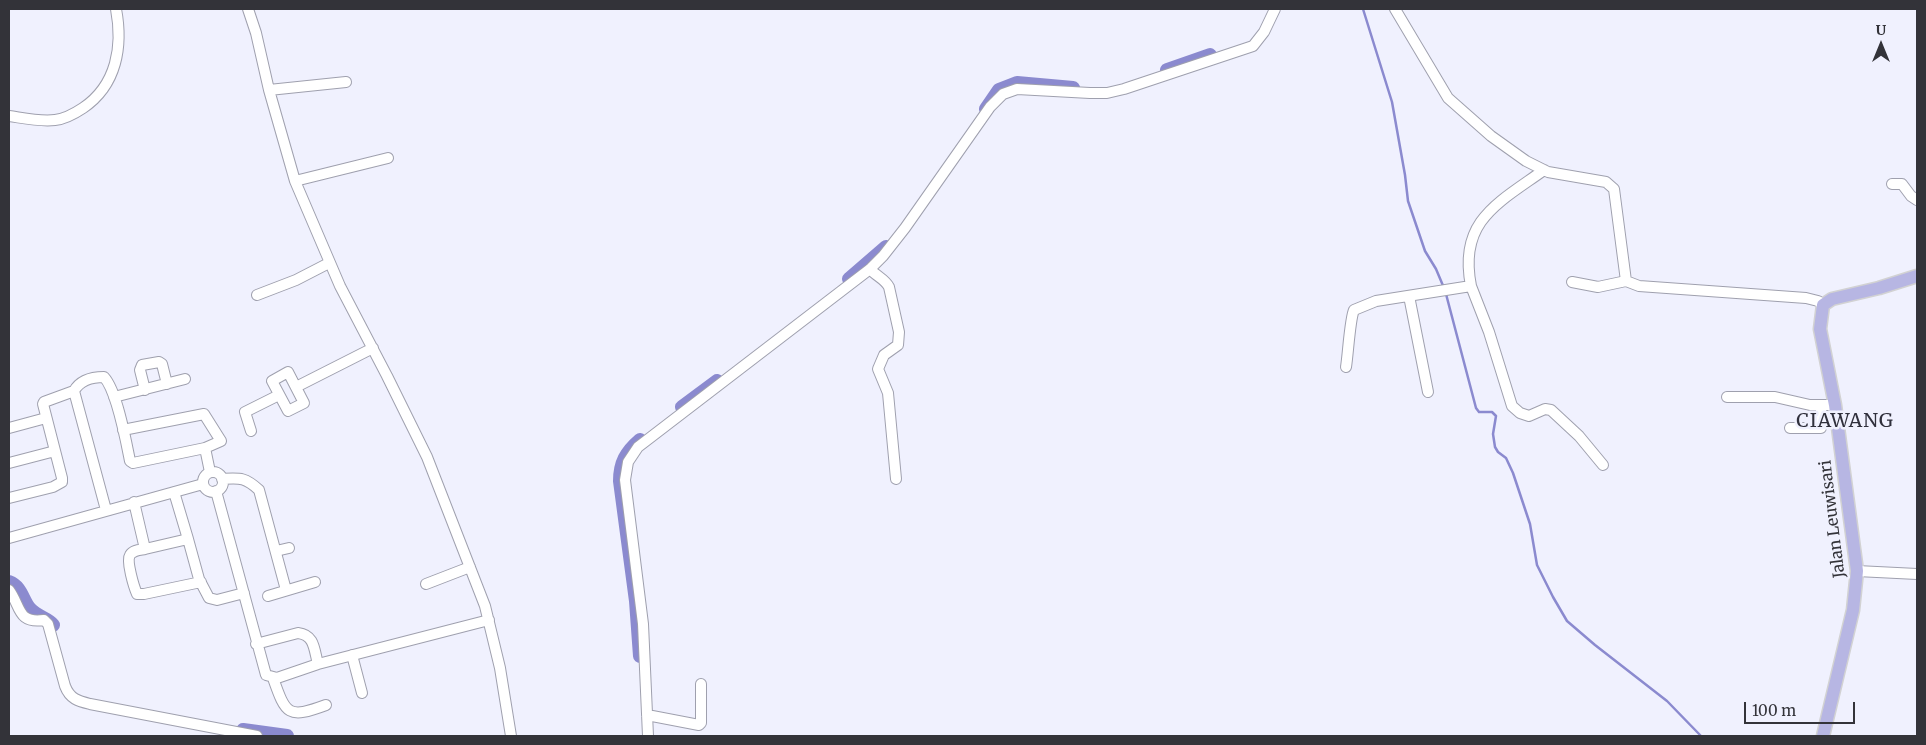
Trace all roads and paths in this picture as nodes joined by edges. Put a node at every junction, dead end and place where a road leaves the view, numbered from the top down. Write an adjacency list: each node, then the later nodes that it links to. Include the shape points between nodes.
1 (116, 9): 7 (street, via 119,27 116,61 112,76 102,92 89,104 62,118 43,120)
2 (248, 9): 6 (street)
3 (1275, 9): 14 (street, via 1253,46 1124,89 1090,94 1017,89 1003,94 990,106 905,228)
4 (1395, 9): 9 (street, via 1448,98 1491,136)
5 (346, 82): 6 (street)
6 (269, 90): 10 (street)
7 (9, 116)
8 (388, 158): 10 (street)
9 (1544, 170): 16 (street, via 1606,182 1614,190); 18 (street, via 1498,203 1474,229 1469,247)
10 (295, 181): 13 (street)
11 (1892, 184): 12 (street, via 1902,184)
12 (1917, 200)
13 (330, 263): 19 (street); 22 (street)
14 (870, 269): 46 (street, via 889,287 899,332 898,345 884,355 878,369 888,393); 76 (street, via 638,447 628,462 625,480 643,624)
15 (1917, 276): 21 (main road)
16 (1626, 281): 17 (street, via 1598,287); 21 (street, via 1639,286 1806,298)
17 (1572, 282)
18 (1471, 286): 20 (street); 43 (street, via 1512,406 1529,416 1545,409 1551,410)
19 (257, 295)
20 (1409, 296): 23 (street, via 1376,301 1354,310); 29 (street)
21 (1823, 304): 33 (main road, Jalan Leuwisari, via 1820,329)
22 (373, 348): 26 (street); 58 (street, via 427,457)
23 (1346, 367)
24 (185, 379): 25 (street)
25 (167, 384): 27 (street); 27 (street, via 162,364 156,361 142,365 140,370)
26 (296, 387): 30 (street, via 288,372 272,381); 30 (street, via 304,403 288,411)
27 (145, 390): 32 (street)
28 (74, 391): 32 (street, via 83,381 104,377); 35 (street, via 44,402); 52 (street)
29 (1428, 392)
30 (279, 396): 39 (street, via 245,412)
31 (1727, 397): 34 (street, via 1775,397)
32 (114, 398): 38 (street)
33 (1836, 405): 34 (street); 59 (main road, Jalan Leuwisari)
34 (1821, 406): 37 (street, via 1821,428)
35 (46, 418): 36 (street); 41 (street)
36 (9, 428)
37 (1790, 428)
38 (123, 430): 40 (street, via 133,463); 40 (street, via 204,414 221,441)
39 (251, 431)
40 (205, 448): 44 (street)
41 (55, 451): 42 (street); 50 (street, via 62,478 58,486)
42 (9, 463)
43 (1603, 465)
44 (210, 472): 45 (street, via 217,473); 47 (street, via 203,479)
45 (222, 479): 48 (street); 57 (street, via 246,480 259,490)
46 (896, 479)
47 (203, 484): 48 (street, via 208,490); 49 (street)
48 (216, 491): 66 (street)
49 (174, 492): 51 (street); 54 (street)
50 (9, 498)
51 (134, 502): 52 (street); 56 (street)
52 (106, 510): 53 (street)
53 (9, 538)
54 (188, 539): 56 (street); 61 (street)
55 (289, 548): 57 (street)
56 (145, 549): 61 (street, via 129,556 137,594)
57 (276, 551): 65 (street)
58 (470, 568): 63 (street); 68 (street)
59 (1858, 571): 60 (street); 80 (main road, Jalan Leuwisari, via 1853,610)
60 (1917, 574)
61 (201, 582): 66 (street, via 212,599)
62 (315, 582): 65 (street)
63 (426, 584)
64 (9, 590): 77 (street, via 21,614 33,622 44,620 48,624 68,693 74,699)
65 (286, 590): 67 (street)
66 (244, 593): 69 (street)
67 (268, 596)
68 (489, 620): 70 (street); 78 (street)
69 (256, 644): 71 (street, via 298,632 311,639); 72 (street, via 266,675)
70 (352, 656): 71 (street); 74 (street)
71 (318, 664): 72 (street)
72 (274, 678): 75 (street, via 282,702 291,712 299,714)
73 (701, 684): 76 (street, via 699,725)
74 (362, 693)
75 (326, 705)
76 (647, 715): 79 (street)
77 (257, 736)
78 (511, 736)
79 (648, 736)
80 (1824, 736)

